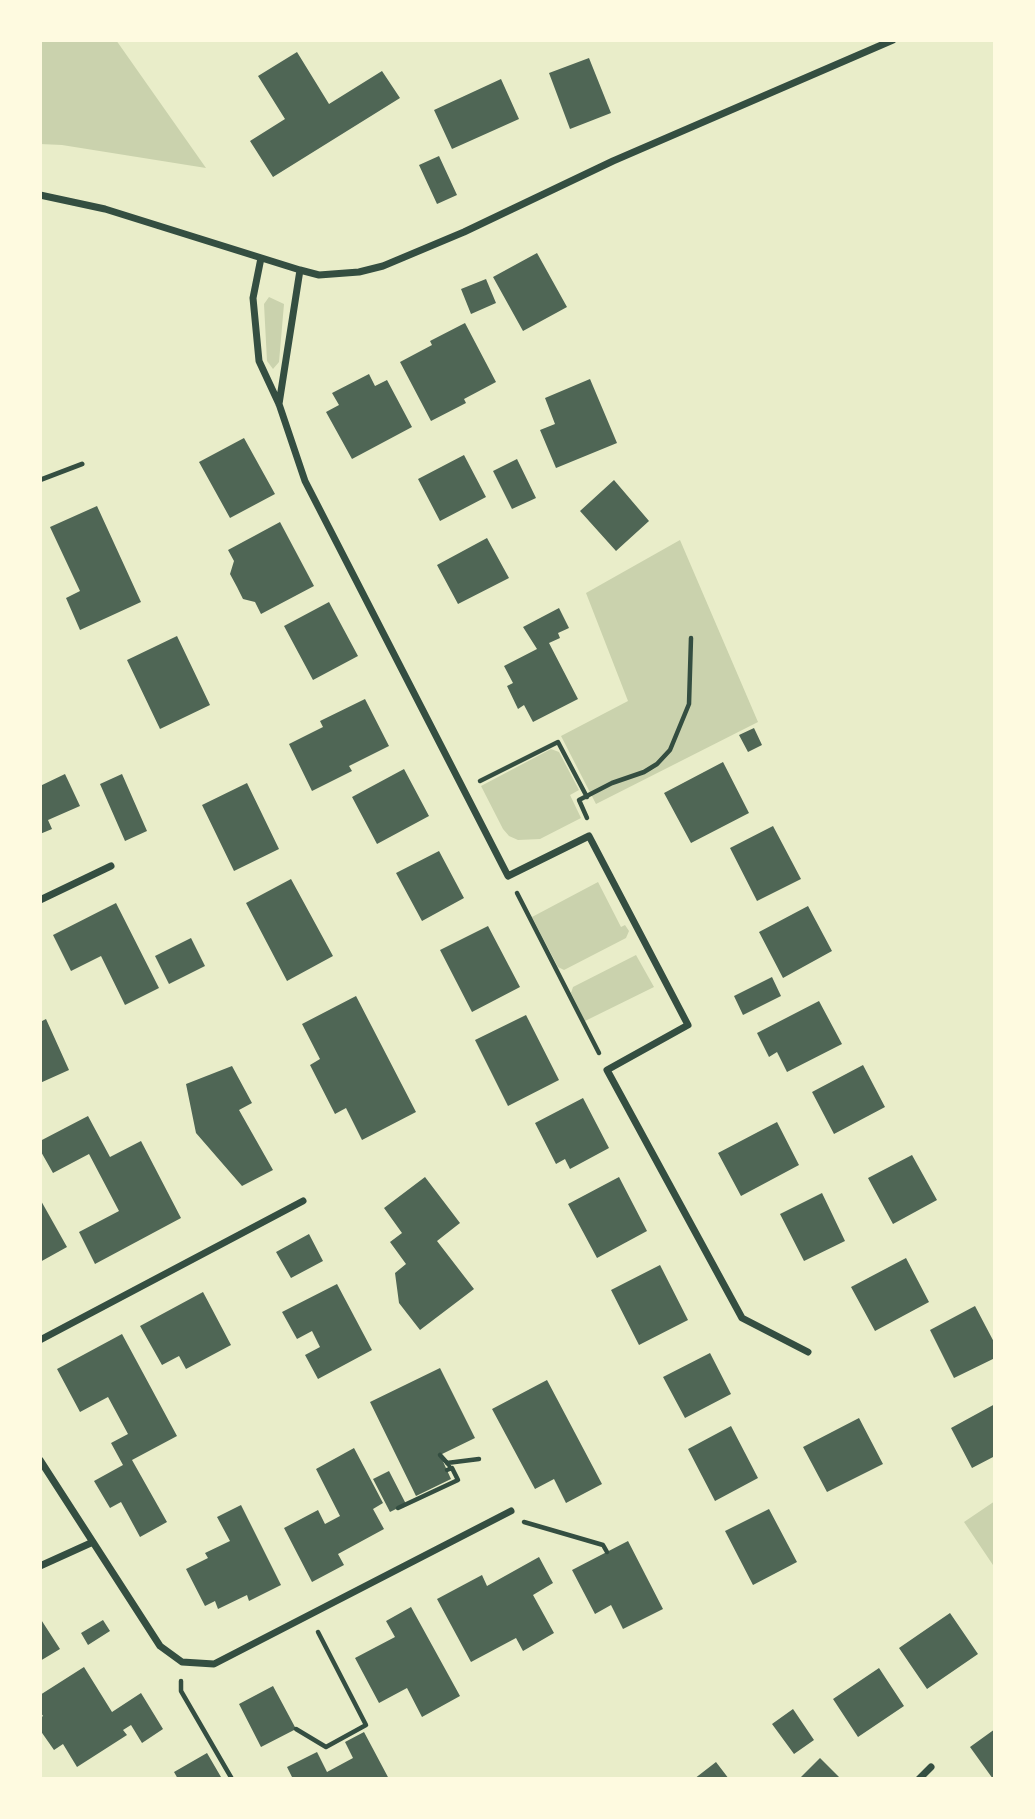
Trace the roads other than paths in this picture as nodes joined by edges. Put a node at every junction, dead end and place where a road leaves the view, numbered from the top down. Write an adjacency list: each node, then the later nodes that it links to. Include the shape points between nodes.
1 (893, 40): 4 (street, via 383,266 338,275)
2 (40, 195): 3 (street, via 105,209)
3 (261, 258): 4 (street); 5 (street, via 253,298 259,361)
4 (300, 270): 5 (street)
5 (279, 404): 12 (street, via 305,481 509,876 589,836 688,1025 607,1070 742,1318)
6 (82, 464): 7 (lane)
7 (40, 480)
8 (111, 866): 9 (street)
9 (40, 900)
10 (303, 1201): 11 (street)
11 (40, 1340)
12 (808, 1352)
13 (40, 1460): 15 (street)
14 (511, 1511): 15 (street, via 214,1664 182,1662 160,1646)
15 (93, 1542): 16 (street)
16 (40, 1566)
17 (931, 1767): 18 (street)
18 (919, 1779)

